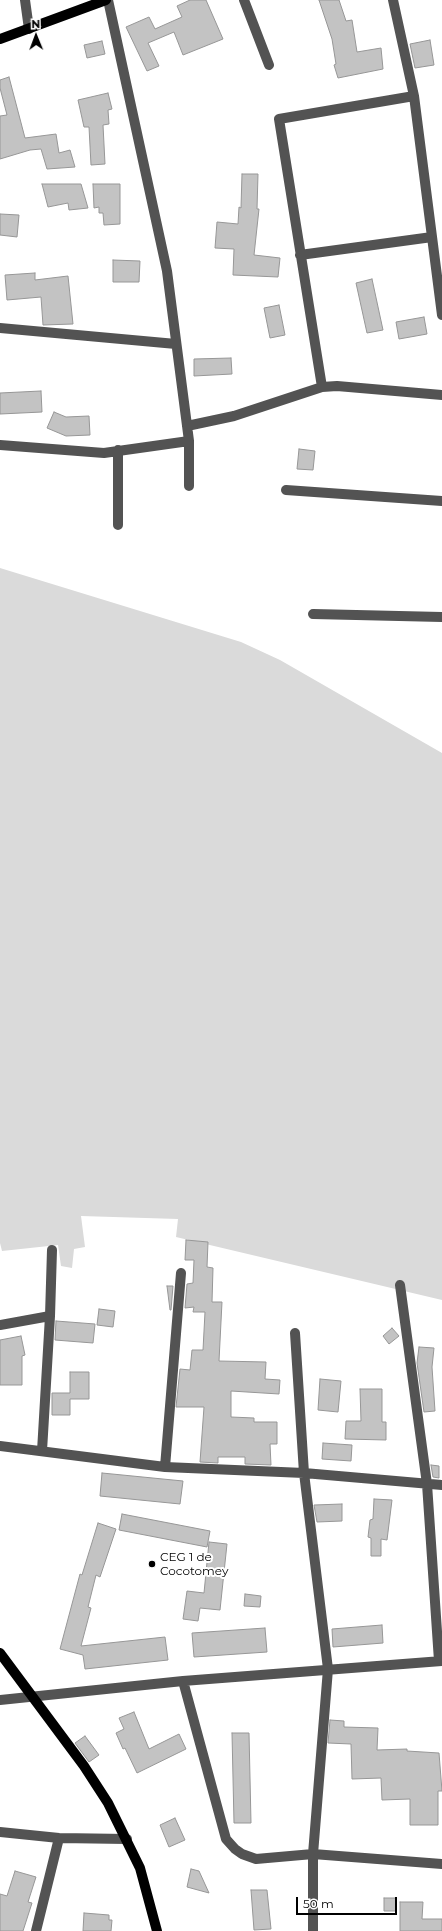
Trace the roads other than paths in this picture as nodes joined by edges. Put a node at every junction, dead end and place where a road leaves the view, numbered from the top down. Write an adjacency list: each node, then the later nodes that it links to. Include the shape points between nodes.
1 (25, 0): 5 (street)
2 (107, 0): 5 (main road); 13 (street, via 167,271)
3 (244, 0): 7 (street)
4 (394, 0): 8 (street)
5 (30, 29): 6 (main road)
6 (0, 39)
7 (269, 64)
8 (414, 96): 9 (street); 10 (street, via 279,119)
9 (432, 237): 10 (street); 11 (street)
10 (300, 255): 14 (street)
11 (442, 315)
12 (0, 328): 13 (street)
13 (176, 344): 16 (street)
14 (322, 387): 15 (street); 16 (street, via 234,416)
15 (442, 394)
16 (187, 426): 17 (street)
17 (189, 441): 19 (street); 20 (street)
18 (0, 445): 19 (street, via 104,453)
19 (118, 450): 23 (street)
20 (189, 486)
21 (286, 490): 22 (street)
22 (442, 500)
23 (118, 525)
24 (313, 614): 25 (street)
25 (442, 617)
26 (52, 1250): 29 (street)
27 (181, 1272): 34 (street)
28 (400, 1285): 36 (street)
29 (50, 1316): 30 (street); 33 (street)
30 (0, 1325)
31 (295, 1333): 35 (street)
32 (0, 1446): 33 (street)
33 (42, 1451): 34 (street)
34 (165, 1467): 35 (street)
35 (304, 1472): 36 (street); 40 (street)
36 (426, 1484): 37 (street); 39 (street)
37 (442, 1485)
38 (0, 1653): 42 (main road)
39 (440, 1661): 40 (street)
40 (328, 1669): 41 (street); 47 (street)
41 (183, 1681): 42 (street); 47 (street, via 226,1839 234,1849 256,1859)
42 (33, 1696): 43 (street); 46 (main road, via 84,1766)
43 (0, 1700)
44 (0, 1832): 45 (street)
45 (59, 1838): 46 (street); 49 (street)
46 (127, 1839): 50 (main road, via 140,1868)
47 (313, 1854): 48 (street); 51 (street)
48 (442, 1864)
49 (36, 1931)
50 (157, 1931)
51 (313, 1931)

